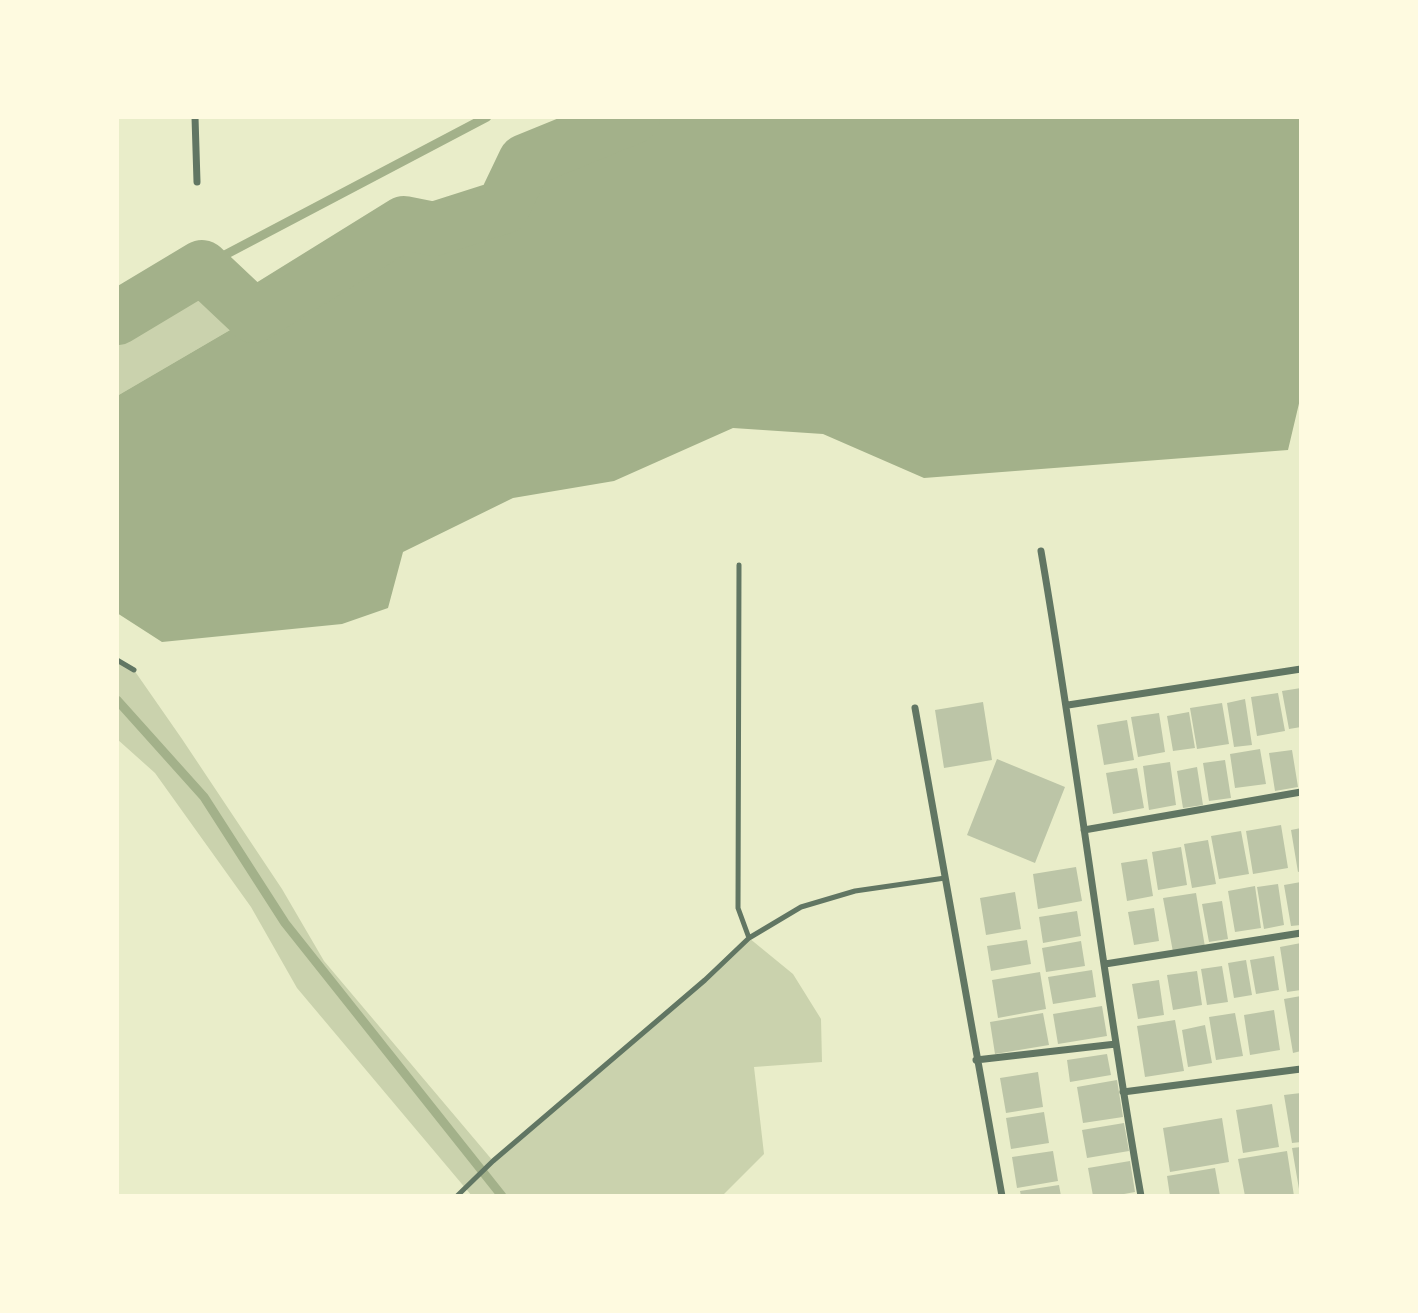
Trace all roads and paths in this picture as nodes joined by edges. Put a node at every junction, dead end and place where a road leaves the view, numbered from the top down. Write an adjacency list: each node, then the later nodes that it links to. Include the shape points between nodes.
1 (195, 117): 2 (street)
2 (197, 182)
3 (1041, 551): 8 (street)
4 (739, 565): 14 (lane, via 738,908)
5 (117, 660): 7 (lane)
6 (1301, 669): 8 (street)
7 (134, 670)
8 (1068, 705): 11 (street)
9 (915, 708): 12 (street)
10 (1301, 792): 11 (street)
11 (1084, 830): 15 (street)
12 (945, 878): 14 (lane, via 855,891 800,906); 17 (street)
13 (1301, 933): 15 (street)
14 (749, 938): 20 (lane)
15 (1105, 964): 16 (street)
16 (1116, 1044): 17 (street); 19 (street)
17 (976, 1060): 21 (street)
18 (1301, 1069): 19 (street)
19 (1123, 1092): 22 (street)
20 (457, 1196)
21 (1002, 1196)
22 (1141, 1196)

